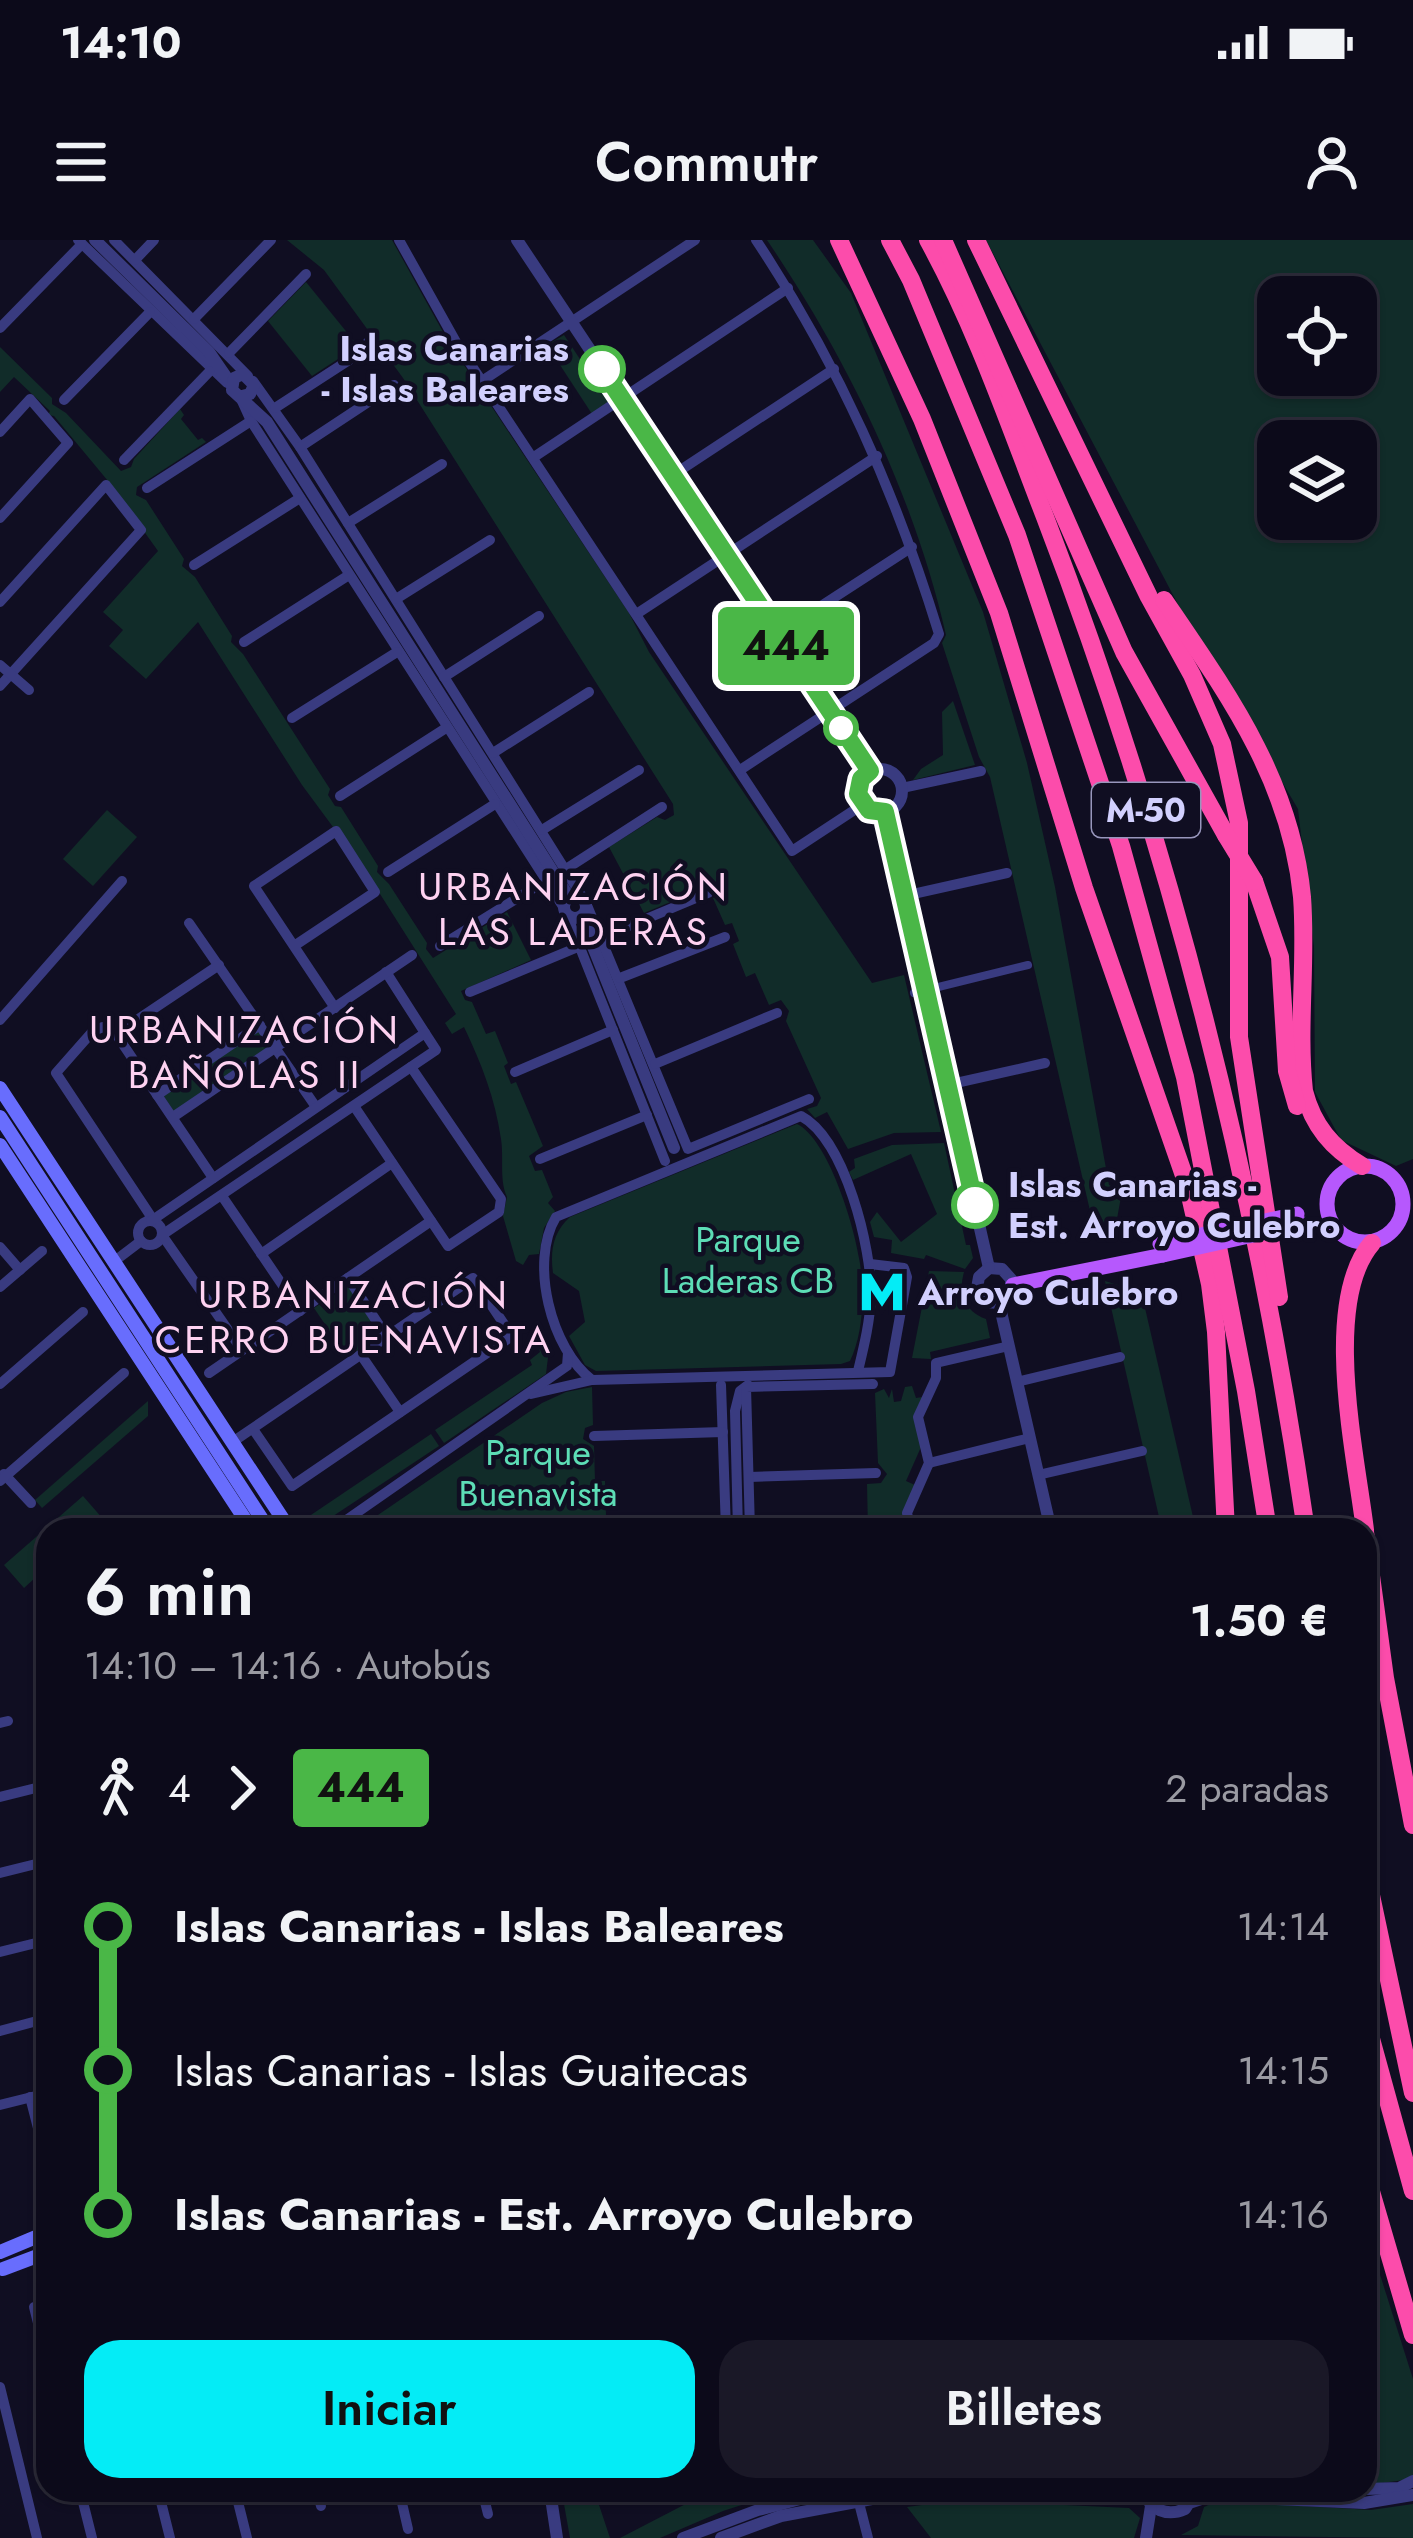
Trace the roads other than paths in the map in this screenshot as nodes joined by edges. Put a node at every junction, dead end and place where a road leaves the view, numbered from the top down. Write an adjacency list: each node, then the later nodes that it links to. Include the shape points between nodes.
1 (114, 240): 14 (street)
2 (154, 240): 14 (street)
3 (272, 240): 21 (street)
4 (399, 240): 29 (street)
5 (694, 240): 22 (street)
6 (756, 240): 18 (street)
7 (838, 240): 219 (highway, via 922,419 999,613 1188,1186 1216,1332)
8 (886, 240): 220 (highway, M-50, via 1017,535 1121,846 1185,1077)
9 (928, 240): 193 (highway, M-50, via 1082,615 1156,842 1218,1070)
10 (943, 240): 143 (highway, bridge, via 1124,652 1254,881 1280,957 1292,1092)
11 (976, 240): 48 (highway)
12 (85, 241): 16 (street); 17 (street); 23 (street)
13 (522, 242): 22 (street)
14 (135, 260): 19 (street)
15 (307, 274): 26 (street)
16 (115, 277): 17 (street); 20 (street)
17 (134, 278): 20 (street)
18 (788, 288): 27 (street); 32 (street)
19 (164, 289): 20 (street); 21 (street)
20 (156, 309): 21 (street); 24 (street); 33 (street)
21 (188, 322): 24 (street); 26 (street); 30 (street)
22 (570, 322): 29 (street); 32 (street)
23 (0, 328)
24 (181, 342): 28 (street)
25 (368, 342): 34 (street)
26 (229, 353): 30 (street)
27 (834, 369): 38 (street); 44 (street)
28 (210, 371): 30 (street); 41 (street)
29 (482, 381): 40 (street)
30 (243, 385): 34 (street); 35 (street); 42 (street)
31 (394, 386): 37 (street)
32 (622, 399): 40 (street); 44 (street)
33 (64, 400)
34 (274, 408): 37 (street)
35 (251, 421): 39 (street); 46 (street)
36 (0, 432): 49 (street, via 30,399 68,443)
37 (300, 447): 45 (street)
38 (877, 456): 54 (street); 55 (street)
39 (274, 457): 42 (street); 47 (street)
40 (534, 458): 63 (street)
41 (124, 460)
42 (290, 461): 47 (street)
43 (442, 464): 51 (street)
44 (673, 475): 55 (street)
45 (318, 477): 47 (street); 51 (street)
46 (147, 488)
47 (306, 496): 50 (street); 52 (street); 57 (street)
48 (1103, 500): 143 (highway, via 1226,689 1278,789 1302,897 1304,1091); 193 (highway, via 1192,675 1233,784 1242,888 1239,1037 1291,1370)
49 (0, 518)
50 (328, 520): 52 (street); 56 (street)
51 (348, 523): 58 (street)
52 (325, 537): 59 (street)
53 (490, 540): 62 (street)
54 (912, 547): 66 (street); 77 (street, via 934,643)
55 (726, 555): 63 (street); 66 (street)
56 (352, 556): 58 (street); 62 (street)
57 (194, 565)
58 (375, 566): 62 (street)
59 (349, 574): 61 (street); 67 (street)
60 (0, 602): 69 (street, via 106,485 141,530)
61 (369, 606): 62 (street); 68 (street)
62 (392, 606): 65 (street); 68 (street)
63 (638, 613): 85 (street)
64 (539, 616): 70 (street)
65 (417, 632): 68 (street); 70 (street)
66 (778, 634): 77 (street)
67 (244, 642)
68 (404, 650): 71 (street); 75 (street); 79 (street)
69 (5, 670): 72 (street); 73 (street)
70 (444, 676): 78 (street)
71 (428, 677): 75 (street); 76 (street)
72 (0, 686)
73 (28, 690)
74 (589, 692): 81 (street)
75 (424, 694): 80 (street)
76 (449, 711): 78 (street); 83 (street)
77 (829, 711): 85 (street); 86 (street)
78 (469, 715): 81 (street)
79 (292, 718)
80 (446, 728): 82 (street); 90 (street)
81 (493, 753): 88 (street)
82 (470, 764): 83 (street); 91 (street)
83 (488, 769): 92 (street)
84 (639, 770): 97 (street)
85 (740, 770): 93 (street, via 792,851)
86 (870, 771): 89 (street, via 893,773); 93 (street, via 859,785)
87 (981, 771): 89 (street)
88 (513, 786): 92 (street); 97 (street)
89 (902, 788): 95 (street)
90 (340, 796)
91 (495, 804): 98 (street); 100 (street)
92 (510, 804): 96 (street)
93 (862, 805): 95 (street)
94 (662, 807): 99 (street)
95 (885, 812): 105 (street)
96 (526, 829): 98 (street); 106 (street)
97 (542, 830): 99 (street)
98 (524, 848): 103 (street)
99 (566, 869): 106 (street)
100 (388, 872)
101 (1007, 873): 105 (street)
102 (122, 881): 123 (street)
103 (544, 881): 106 (street); 111 (street)
104 (708, 893): 108 (street)
105 (904, 896): 118 (street)
106 (575, 907): 108 (street); 112 (street); 117 (street)
107 (189, 923): 114 (street)
108 (603, 937): 117 (street)
109 (725, 937): 117 (street)
110 (294, 946): 110 (street, via 375,892 336,831 254,886); 120 (street)
111 (440, 946)
112 (578, 947): 117 (street); 119 (street)
113 (412, 955): 116 (street)
114 (219, 965): 124 (street); 127 (street)
115 (1028, 965): 118 (street)
116 (386, 972): 120 (street); 126 (street)
117 (608, 983): 122 (street); 125 (street)
118 (920, 991): 134 (street)
119 (470, 992)
120 (334, 1008): 128 (street)
121 (777, 1013): 129 (street)
122 (636, 1016): 125 (street); 129 (street)
123 (0, 1020)
124 (260, 1025): 128 (street); 136 (street)
125 (621, 1032): 132 (street); 133 (street)
126 (425, 1033): 131 (street, via 436,1050); 138 (street)
127 (116, 1034): 136 (street); 156 (street, via 93,1031 56,1073)
128 (276, 1048): 138 (street); 141 (street)
129 (655, 1064): 144 (street)
130 (1045, 1064): 134 (street)
131 (412, 1067): 137 (street); 157 (street, via 502,1198 499,1212 448,1246)
132 (515, 1072)
133 (637, 1074): 139 (street); 144 (street)
134 (947, 1085): 167 (street)
135 (0, 1088): 165 (main road)
136 (157, 1095): 141 (street)
137 (354, 1106): 146 (street); 152 (street)
138 (316, 1107): 150 (street)
139 (647, 1115): 145 (street); 147 (street)
140 (0, 1117): 211 (main road)
141 (172, 1118): 150 (street)
142 (0, 1144): 210 (main road)
143 (1335, 1150): 148 (highway)
144 (685, 1152): 147 (street); 147 (street); 166 (street, via 803,1106 853,1200)
145 (540, 1159)
146 (392, 1163): 157 (street); 164 (street)
147 (665, 1165): 178 (street, via 566,1210 550,1226 546,1280)
148 (1362, 1166): 151 (main road); 154 (main road, via 1342,1173)
149 (1413, 1174): 151 (main road)
150 (213, 1178): 156 (street)
151 (1395, 1181): 153 (main road)
152 (222, 1196): 159 (street); 164 (street)
153 (1408, 1198): 161 (main road, via 1400,1220)
154 (1327, 1199): 155 (main road); 158 (main road)
155 (1300, 1219): 158 (main road); 170 (main road, bridge)
156 (150, 1220): 159 (street); 160 (street, via 139,1227)
157 (431, 1222): 169 (street)
158 (1334, 1224): 161 (main road, via 1351,1240)
159 (162, 1235): 160 (street, via 154,1245); 177 (street)
160 (141, 1241): 165 (street)
161 (1372, 1243): 222 (highway, via 1354,1275 1345,1331)
162 (0, 1247): 168 (street)
163 (42, 1251): 168 (street)
164 (261, 1254): 173 (street)
165 (116, 1260): 200 (main road)
166 (870, 1264): 185 (street); 185 (street, via 904,1268 908,1277 890,1372)
167 (989, 1268): 170 (street); 172 (street, via 977,1288 986,1302)
168 (20, 1270): 171 (street)
169 (348, 1278): 173 (street); 175 (street)
170 (1012, 1282): 172 (street, via 1010,1297)
171 (0, 1287)
172 (999, 1303): 176 (street)
173 (300, 1311): 177 (street)
174 (82, 1312): 188 (street)
175 (387, 1337): 179 (street); 195 (street, via 473,1278 512,1336)
176 (1009, 1346): 187 (street); 202 (street, via 935,1363 918,1417)
177 (242, 1350): 182 (street)
178 (568, 1353): 186 (street); 192 (street, via 567,1366)
179 (361, 1354): 195 (street); 196 (street)
180 (1120, 1357): 187 (street)
181 (124, 1373): 205 (street)
182 (209, 1373)
183 (766, 1374): 184 (street); 185 (street); 191 (street)
184 (707, 1376): 186 (street); 190 (street)
185 (856, 1376): 189 (street); 191 (street)
186 (592, 1380): 192 (street)
187 (1017, 1382): 199 (street)
188 (0, 1384)
189 (873, 1384)
190 (723, 1388): 191 (street); 194 (street); 197 (street)
191 (744, 1388): 194 (street); 207 (street)
192 (531, 1394): 213 (street)
193 (1287, 1403): 221 (highway, M-50)
194 (735, 1406): 208 (street)
195 (400, 1412): 196 (street, via 292,1486)
196 (253, 1429): 200 (street)
197 (723, 1432): 198 (street); 206 (street)
198 (594, 1436)
199 (1030, 1438): 202 (street); 204 (street)
200 (234, 1442): 212 (main road)
201 (1142, 1450): 204 (street)
202 (929, 1463): 217 (street)
203 (876, 1473): 207 (street)
204 (1038, 1475): 218 (street)
205 (2, 1476): 209 (street)
206 (724, 1477): 208 (street); 214 (street)
207 (749, 1477): 216 (street)
208 (736, 1493): 215 (street)
209 (31, 1503)
210 (244, 1518)
211 (261, 1518)
212 (282, 1518)
213 (350, 1518)
214 (726, 1518)
215 (742, 1518)
216 (746, 1518)
217 (908, 1518)
218 (1046, 1518)
219 (1225, 1518)
220 (1266, 1518)
221 (1304, 1518)
222 (1364, 1518)
223 (1377, 1619): 226 (highway)
224 (36, 1788): 225 (street)
225 (0, 1797)
226 (1413, 1825)
227 (36, 1864): 228 (street)
228 (0, 1874)
229 (1377, 1924): 235 (highway)
230 (36, 1943): 231 (street)
231 (0, 1952)
232 (36, 2021): 233 (street)
233 (0, 2031)
234 (1377, 2060): 240 (highway)
235 (1413, 2093)
236 (36, 2095): 237 (street)
237 (30, 2097): 238 (street); 239 (street)
238 (0, 2105)
239 (36, 2120)
240 (1413, 2191)
241 (1377, 2211): 247 (highway)
242 (36, 2241): 244 (main road)
243 (36, 2256): 244 (main road)
244 (1, 2263)
245 (34, 2307): 246 (street)
246 (36, 2315)
247 (1413, 2335)
248 (0, 2386): 270 (street)
249 (1413, 2481): 250 (street)
250 (1377, 2489)
251 (1413, 2495): 252 (street)
252 (1377, 2501)
253 (83, 2502): 271 (street)
254 (161, 2502): 272 (street)
255 (239, 2502): 273 (street)
256 (320, 2502): 266 (street)
257 (402, 2502): 269 (street)
258 (485, 2502): 268 (street)
259 (555, 2502): 274 (street)
260 (788, 2502): 275 (street)
261 (844, 2502): 276 (street)
262 (859, 2502): 277 (street)
263 (1146, 2502): 278 (street)
264 (1154, 2502): 267 (street)
265 (1187, 2502): 267 (street)
266 (321, 2506)
267 (1171, 2513): 278 (street)
268 (488, 2514)
269 (408, 2528)
270 (37, 2538)
271 (92, 2538)
272 (170, 2538)
273 (247, 2538)
274 (557, 2538)
275 (683, 2538)
276 (722, 2538)
277 (868, 2538)
278 (1149, 2538)

